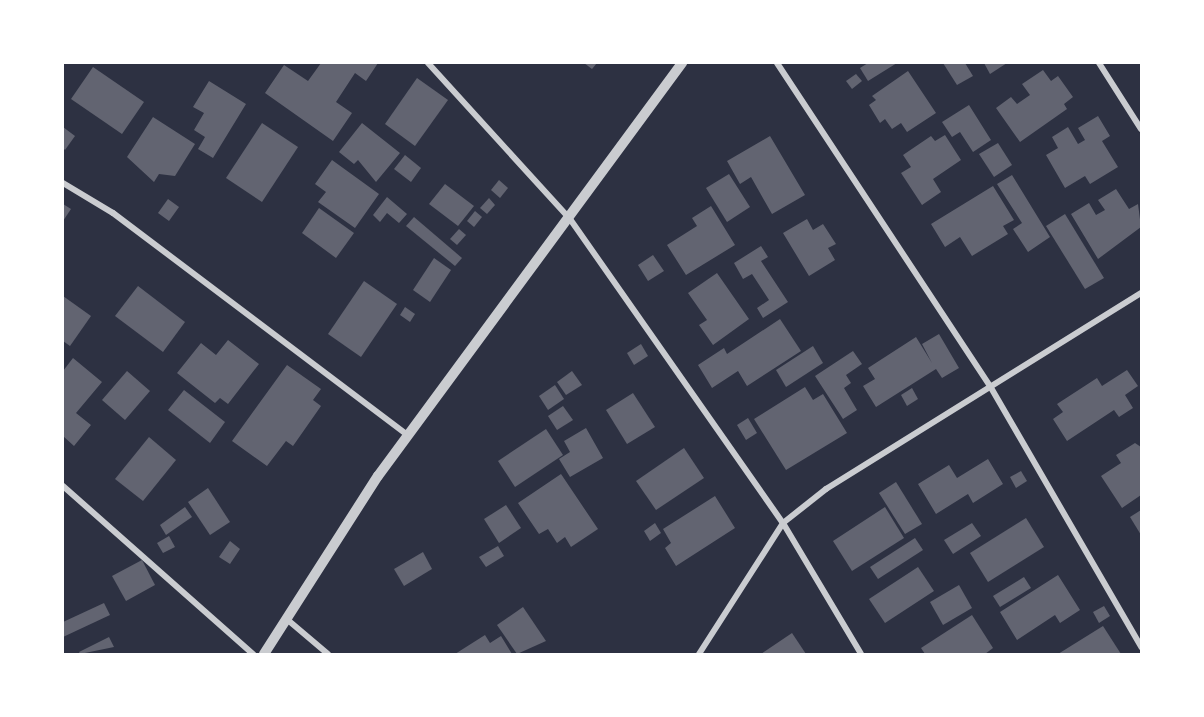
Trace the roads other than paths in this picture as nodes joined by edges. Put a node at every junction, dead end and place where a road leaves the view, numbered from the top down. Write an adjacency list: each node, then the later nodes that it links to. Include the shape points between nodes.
1 (428, 63): 7 (street)
2 (682, 63): 7 (street)
3 (777, 63): 9 (street)
4 (1099, 63): 5 (street)
5 (1141, 129)
6 (63, 183): 10 (street, via 113,213)
7 (570, 219): 10 (street); 12 (street)
8 (1141, 293): 9 (street)
9 (990, 386): 12 (street, via 826,489); 14 (street)
10 (408, 435): 13 (street)
11 (65, 490): 15 (street)
12 (783, 523): 18 (street); 19 (street)
13 (289, 621): 16 (street); 17 (street)
14 (1141, 647)
15 (253, 654)
16 (264, 654)
17 (328, 654)
18 (699, 654)
19 (861, 654)

